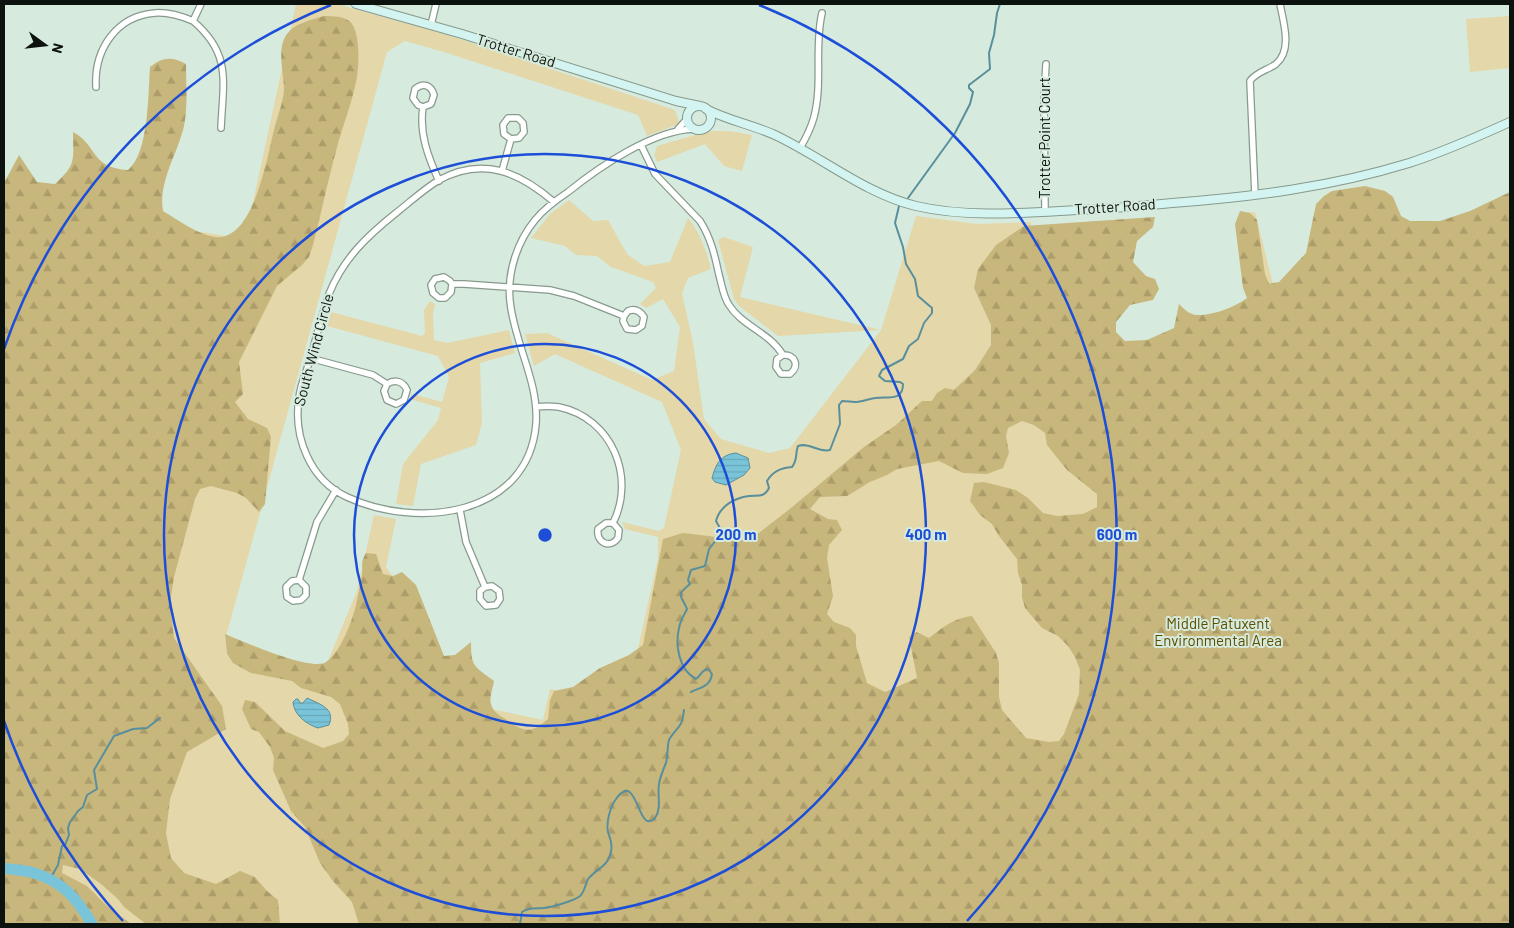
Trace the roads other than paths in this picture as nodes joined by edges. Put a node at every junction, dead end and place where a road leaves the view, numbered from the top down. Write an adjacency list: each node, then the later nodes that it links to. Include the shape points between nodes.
1 (201, 4): 6 (street)
2 (356, 4): 7 (street, Trotter Road)
3 (436, 4): 7 (street)
4 (1280, 4): 25 (street, via 1285,40 1283,55 1276,64 1250,81)
5 (822, 13): 22 (street, via 818,30 816,106 811,128)
6 (193, 21): 9 (street, via 155,12 127,22 112,33 102,49 96,67); 17 (street, via 209,36 223,66)
7 (431, 25): 10 (street, Trotter Road)
8 (1046, 64): 27 (street, Trotter Point Court)
9 (96, 87)
10 (676, 101): 12 (street, Trotter Road); 13 (street)
11 (422, 107): 24 (street, via 424,144)
12 (703, 107): 13 (street, via 691,109); 14 (street, Trotter Road); 16 (street, via 710,115)
13 (687, 118): 18 (street); 19 (street, South Wind Circle)
14 (729, 119): 16 (street); 22 (street, Trotter Road)
15 (1510, 122): 25 (street, Trotter Road, via 1432,155 1376,172 1312,187)
16 (708, 126): 18 (street)
17 (221, 128)
18 (694, 129): 19 (street, South Wind Circle)
19 (674, 132): 21 (street, South Wind Circle)
20 (511, 139): 23 (street)
21 (641, 145): 26 (street, South Wind Circle, via 599,168); 31 (street, via 655,174 705,230 713,248 724,295 731,308 774,343)
22 (800, 148): 27 (street, Trotter Road, via 870,188 915,206 966,213)
23 (502, 171): 24 (street, South Wind Circle, via 474,170); 26 (street, South Wind Circle, via 527,181)
24 (439, 180): 32 (street, South Wind Circle, via 373,232 345,264 328,294)
25 (1255, 195): 27 (street, Trotter Road)
26 (554, 202): 29 (street, South Wind Circle, via 535,220 521,242 513,264)
27 (1045, 212)
28 (452, 284): 29 (street)
29 (510, 288): 30 (street, via 568,294); 34 (street, South Wind Circle, via 512,313)
30 (624, 316)
31 (783, 355)
32 (310, 358): 33 (street, via 373,375); 35 (street, South Wind Circle, via 299,396 300,440 310,462 325,482)
33 (387, 384): 33 (street, via 395,381 404,384 407,390 404,400 396,404 387,400 384,391)
34 (536, 406): 36 (street, South Wind Circle, via 534,437 516,474 495,495); 37 (street, via 559,407 582,415 609,441 622,475 622,498)
35 (336, 490): 36 (street, South Wind Circle, via 356,501 392,511 418,514); 38 (street, via 317,522)
36 (460, 510): 39 (street, via 466,542)
37 (613, 523)
38 (299, 580)
39 (485, 586)

